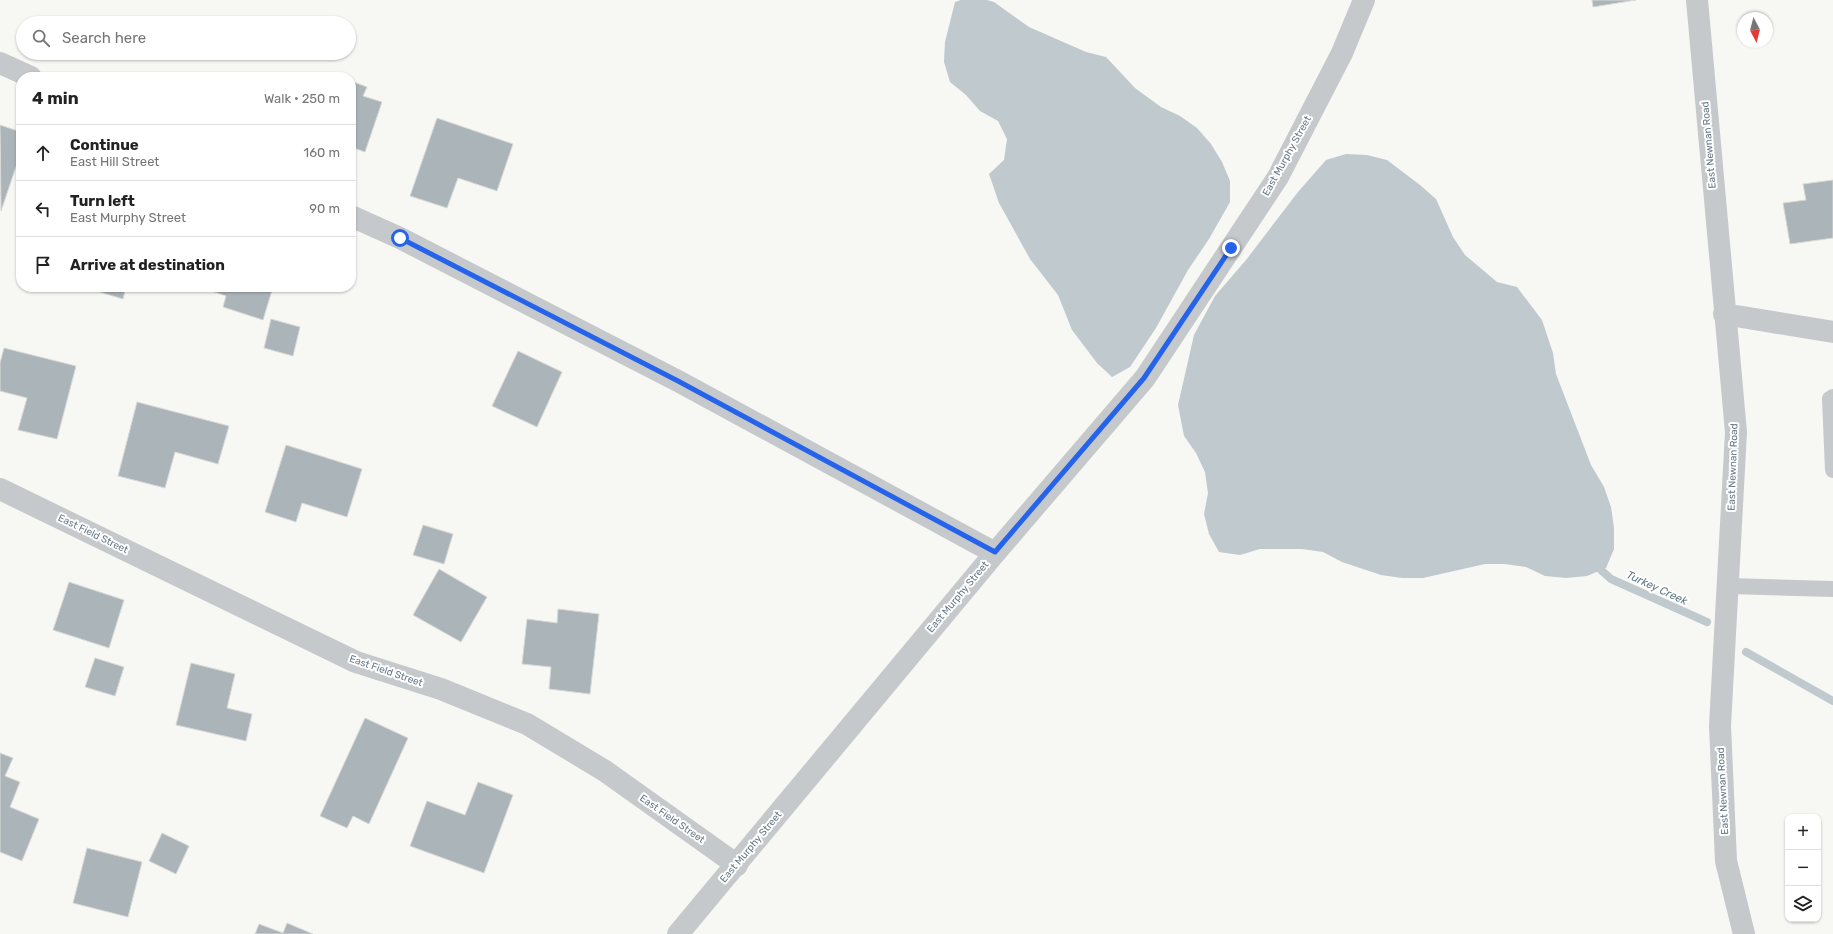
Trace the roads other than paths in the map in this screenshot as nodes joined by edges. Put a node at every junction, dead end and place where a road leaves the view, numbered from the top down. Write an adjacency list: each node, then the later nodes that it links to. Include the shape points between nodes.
1 (1364, 0): 11 (street, East Murphy Street, via 1342,54 1278,177 1149,372)
2 (1696, 0): 6 (street, East Newnan Road)
3 (0, 63): 4 (street)
4 (20, 72)
5 (356, 218): 11 (street, via 400,238 678,381)
6 (1724, 314): 7 (street); 12 (street, East Newnan Road, via 1736,432)
7 (1833, 332)
8 (1833, 397): 9 (lane, via 1830,399)
9 (1833, 470)
10 (0, 489): 14 (street, East Field Street, via 356,662 441,690 528,724 605,771)
11 (995, 552): 14 (street, East Murphy Street)
12 (1729, 586): 13 (lane); 16 (street, East Newnan Road, via 1720,726 1726,861)
13 (1833, 588)
14 (737, 865): 15 (street, East Murphy Street)
15 (678, 934)
16 (1744, 934)

